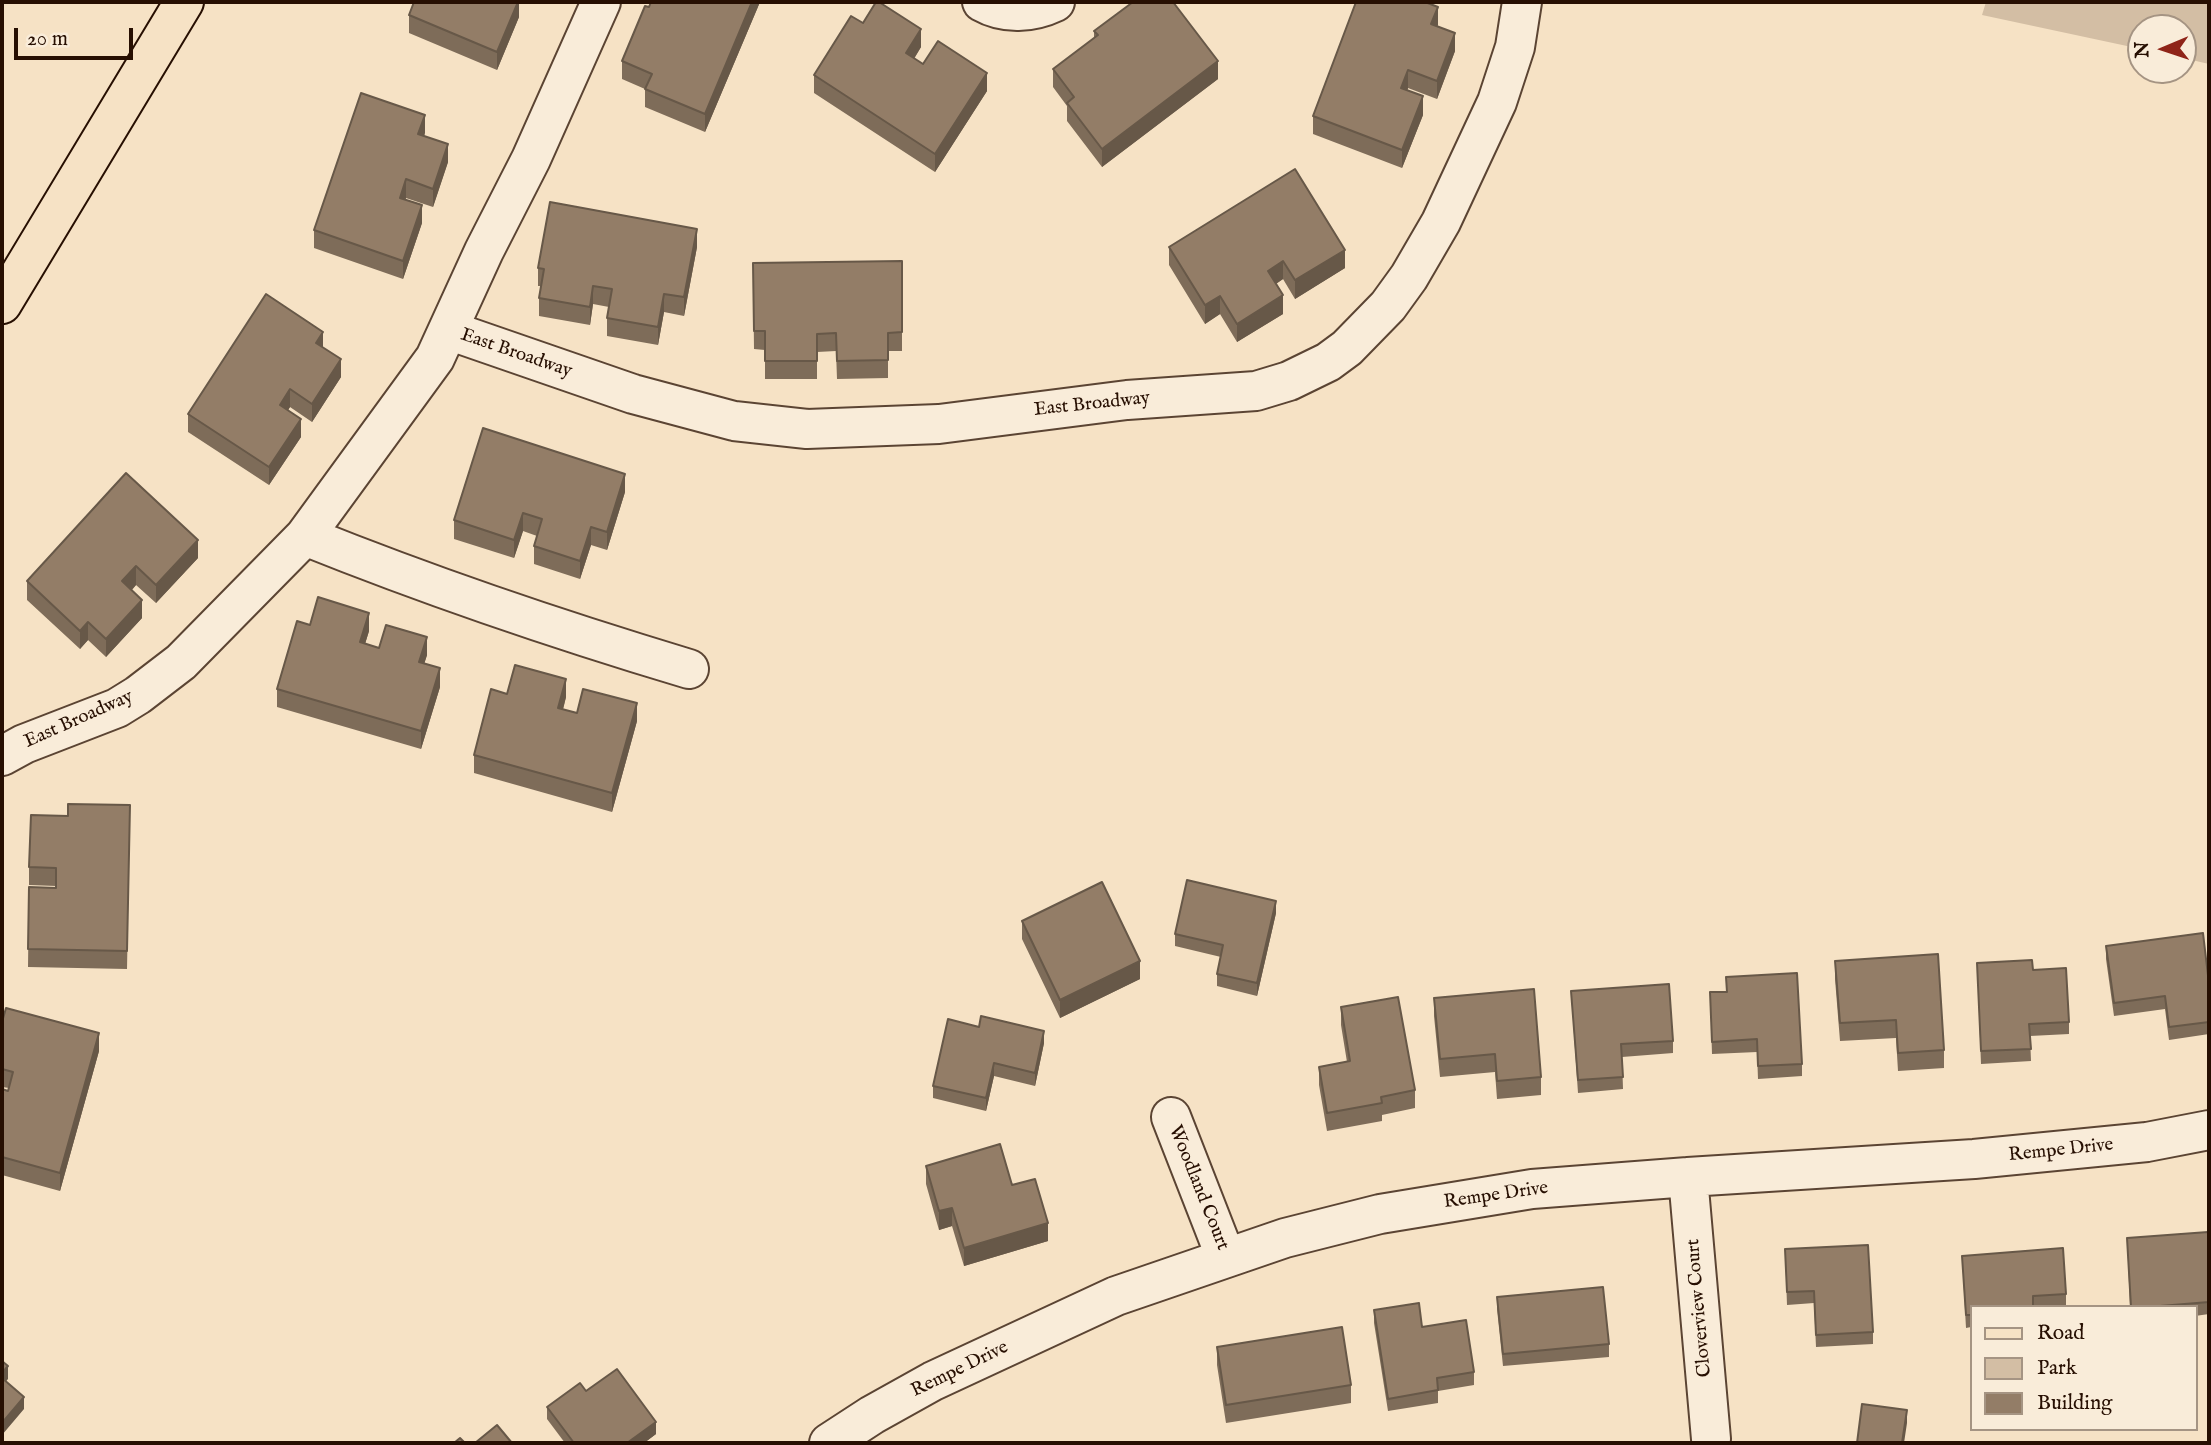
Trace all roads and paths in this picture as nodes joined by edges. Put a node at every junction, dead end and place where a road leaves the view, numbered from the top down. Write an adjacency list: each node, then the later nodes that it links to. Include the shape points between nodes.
1 (184, 2): 6 (main road)
2 (601, 2): 7 (street, East Broadway)
3 (982, 2): 4 (street, via 1020,12)
4 (1055, 2)
5 (1522, 2): 7 (street, East Broadway, via 1515,47 1497,102 1441,222 1409,277 1347,348 1289,381 1256,391 1127,400 939,424 807,429 734,421 633,394)
6 (2, 304)
7 (447, 330): 8 (street, East Broadway, via 435,358)
8 (305, 536): 9 (street, via 451,593); 10 (street, East Broadway, via 181,662 138,695)
9 (690, 669)
10 (2, 756)
11 (1171, 1117): 14 (street, Woodland Court)
12 (2209, 1130): 13 (street, Rempe Drive, via 2147,1142 1974,1160)
13 (1688, 1177): 14 (street, Rempe Drive, via 1532,1189 1380,1214); 15 (street, Cloverview Court)
14 (1226, 1258): 16 (street, Rempe Drive, via 1116,1296 945,1376)
15 (1711, 1439)
16 (829, 1443)

